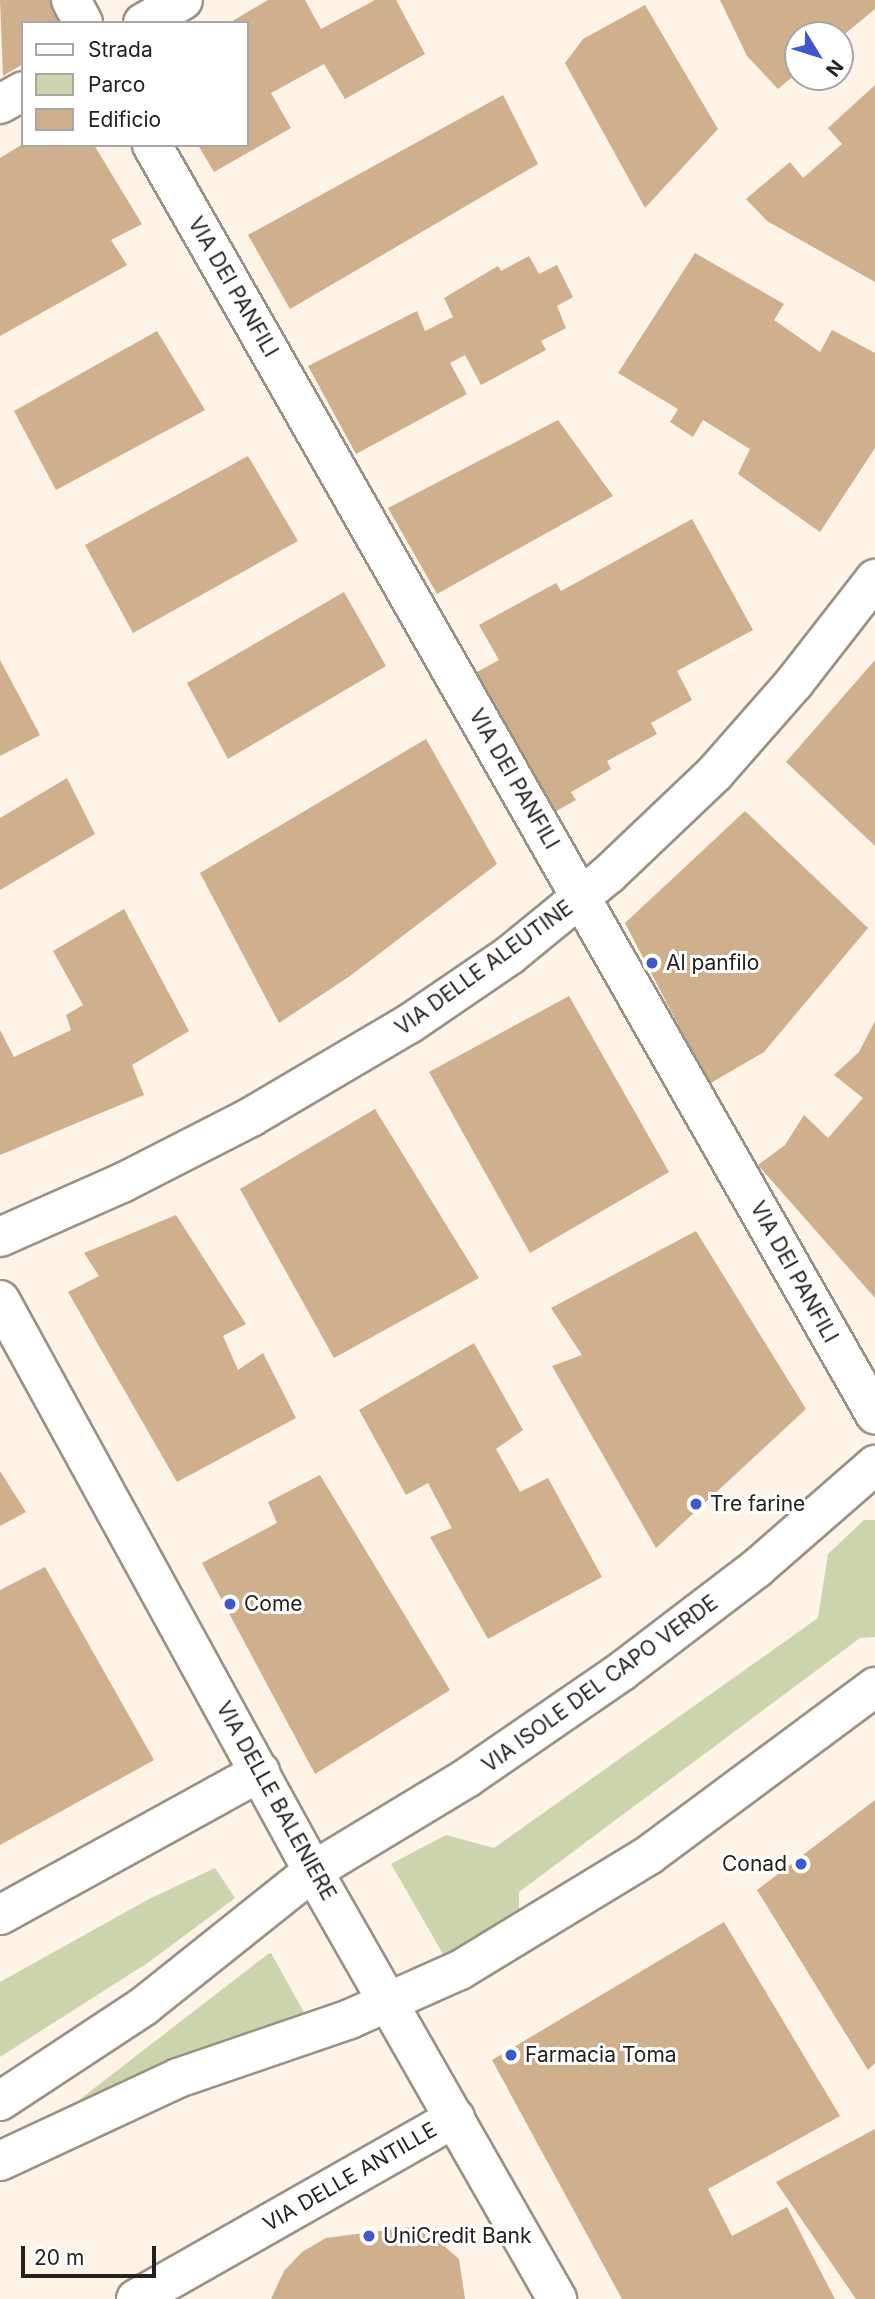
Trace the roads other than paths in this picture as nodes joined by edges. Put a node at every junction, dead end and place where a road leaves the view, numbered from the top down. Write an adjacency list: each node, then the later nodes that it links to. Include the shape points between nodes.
1 (71, 0): 3 (street)
2 (183, 0): 4 (street)
3 (82, 21)
4 (146, 21)
5 (21, 92): 6 (street)
6 (0, 104)
7 (153, 147): 9 (street, VIA DEI PANFILI)
8 (875, 579): 9 (street, VIA DELLE ALEUTINE, via 745,741)
9 (582, 898): 10 (street, VIA DELLE ALEUTINE, via 432,1009 302,1088 163,1163); 12 (street, VIA DEI PANFILI)
10 (0, 1237)
11 (0, 1300): 15 (street, VIA DELLE BALENIERE)
12 (875, 1415)
13 (873, 1471): 16 (street, VIA ISOLE DEL CAPO VERDE, via 757,1568 612,1679 478,1771)
14 (875, 1687): 18 (street, via 609,1882 460,1970)
15 (260, 1772): 16 (street, VIA DELLE BALENIERE); 17 (street)
16 (313, 1871): 18 (street, VIA DELLE BALENIERE); 19 (street, VIA ISOLE DEL CAPO VERDE, via 144,2006)
17 (0, 1916)
18 (388, 2004): 20 (street, VIA DELLE BALENIERE); 21 (street, via 178,2078)
19 (0, 2101)
20 (455, 2118): 22 (street, VIA DELLE ANTILLE); 23 (street, VIA DELLE BALENIERE)
21 (0, 2161)
22 (136, 2299)
23 (557, 2299)

